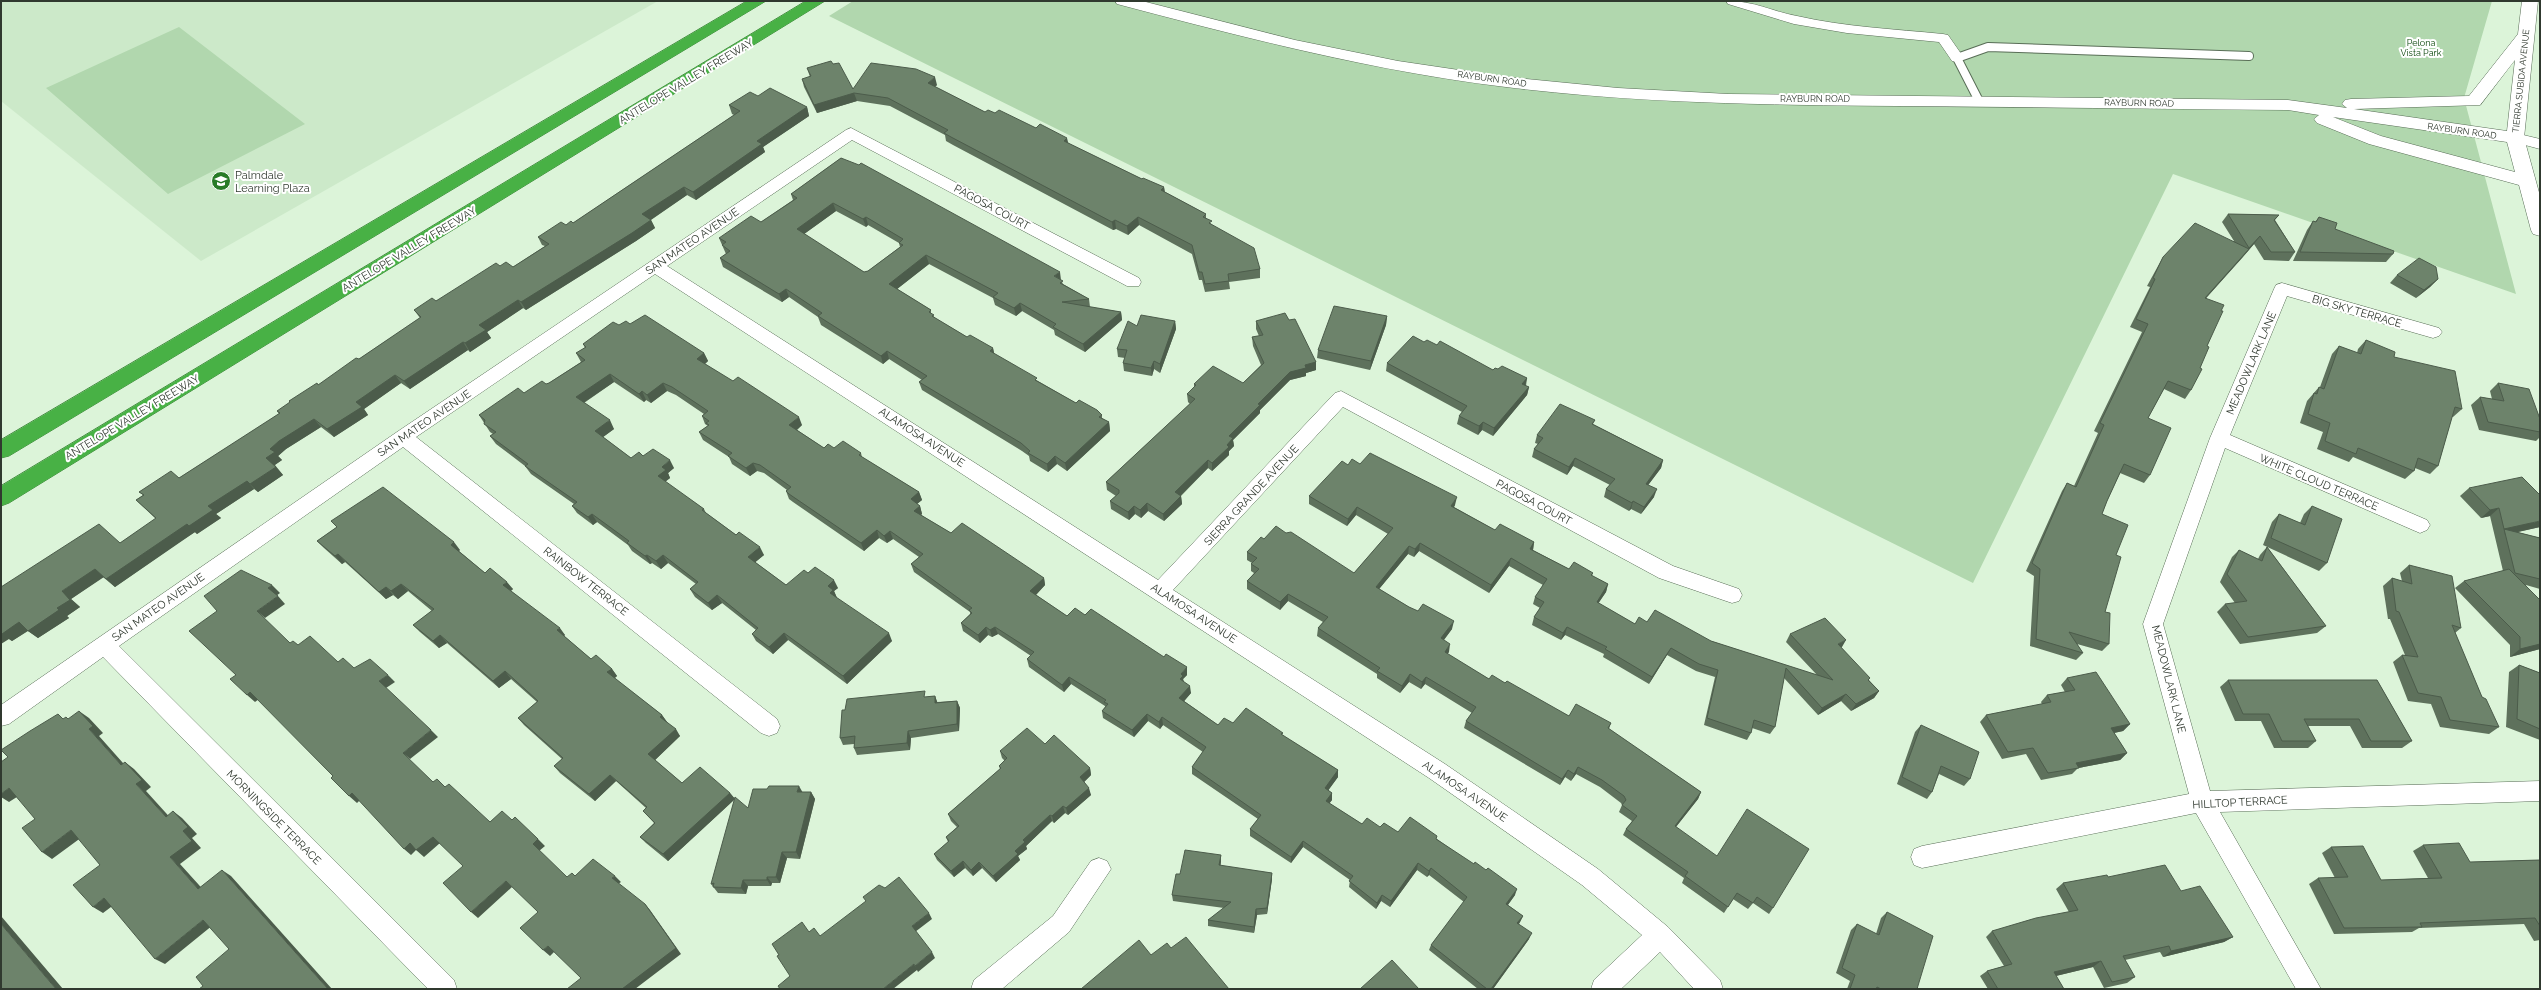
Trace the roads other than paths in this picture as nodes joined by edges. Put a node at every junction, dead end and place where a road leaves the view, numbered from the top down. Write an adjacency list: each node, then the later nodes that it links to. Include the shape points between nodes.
1 (758, 1): 23 (highway)
2 (817, 1): 24 (highway, ANTELOPE VALLEY FREEWAY)
3 (1123, 1): 9 (street, RAYBURN ROAD, via 1294,45 1398,66 1506,82 1618,93 1728,99)
4 (1733, 1): 8 (street, via 1794,20 1847,29 1943,38)
5 (2530, 1): 6 (street, TIERRA SUBIDA AVENUE)
6 (2526, 35): 10 (street, via 2474,101); 12 (street, TIERRA SUBIDA AVENUE)
7 (2250, 56): 8 (lane, via 1988,47)
8 (1957, 58): 9 (lane)
9 (1979, 100): 10 (street, RAYBURN ROAD)
10 (2288, 105): 12 (street, RAYBURN ROAD); 14 (street, via 2375,140)
11 (851, 133): 16 (street, SAN MATEO AVENUE); 17 (street, PAGOSA COURT)
12 (2515, 138): 13 (street); 14 (street, TIERRA SUBIDA AVENUE)
13 (2540, 144)
14 (2526, 181): 15 (street, TIERRA SUBIDA AVENUE)
15 (2540, 230)
16 (656, 266): 21 (street, SAN MATEO AVENUE); 26 (street, ALAMOSA AVENUE)
17 (1133, 282)
18 (2282, 289): 19 (street, BIG SKY TERRACE); 22 (street, MEADOWLARK LANE)
19 (2432, 332)
20 (1341, 398): 26 (street, SIERRA GRANDE AVENUE); 27 (street, PAGOSA COURT, via 1666,572)
21 (403, 437): 28 (street, SAN MATEO AVENUE); 30 (street, RAINBOW TERRACE)
22 (2219, 438): 25 (street, WHITE CLOUD TERRACE); 32 (street, MEADOWLARK LANE, via 2153,624)
23 (1, 450)
24 (1, 497)
25 (2420, 525)
26 (1160, 591): 35 (street, ALAMOSA AVENUE, via 1456,785 1590,877)
27 (1732, 595)
28 (104, 645): 29 (street, SAN MATEO AVENUE); 36 (street, MORNINGSIDE TERRACE)
29 (1, 717)
30 (769, 726)
31 (2539, 791): 32 (street, HILLTOP TERRACE)
32 (2202, 802): 33 (street, HILLTOP TERRACE); 40 (street, MEADOWLARK LANE)
33 (1922, 857)
34 (1099, 869): 37 (street, via 1061,924)
35 (1660, 935): 38 (street); 39 (street, ALAMOSA AVENUE)
36 (445, 989)
37 (983, 989)
38 (1603, 989)
39 (1711, 989)
40 (2309, 989)

